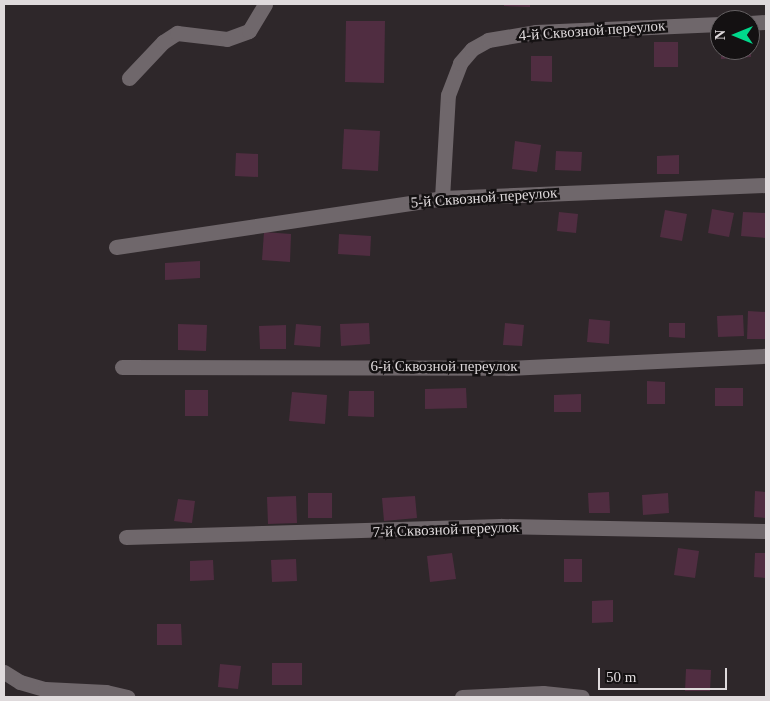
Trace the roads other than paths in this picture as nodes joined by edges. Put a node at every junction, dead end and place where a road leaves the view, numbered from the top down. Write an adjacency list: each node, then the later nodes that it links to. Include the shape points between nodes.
1 (265, 4): 3 (street, via 249,31 227,39 177,33 163,42)
2 (710, 24): 5 (street, 4-й Сквозной переулок, via 536,32 488,40 472,49 460,63 448,95)
3 (129, 78)
4 (766, 185): 5 (street, 5-й Сквозной переулок)
5 (442, 198): 6 (street, 5-й Сквозной переулок)
6 (116, 247)
7 (766, 356): 8 (street, 6-й Сквозной переулок, via 508,368)
8 (122, 367)
9 (766, 531): 10 (street, 7-й Сквозной переулок, via 501,526)
10 (126, 537)
11 (4, 672): 12 (street, via 20,682 45,689 106,692)
12 (127, 697)
13 (462, 697): 14 (street, via 543,693)
14 (582, 697)

